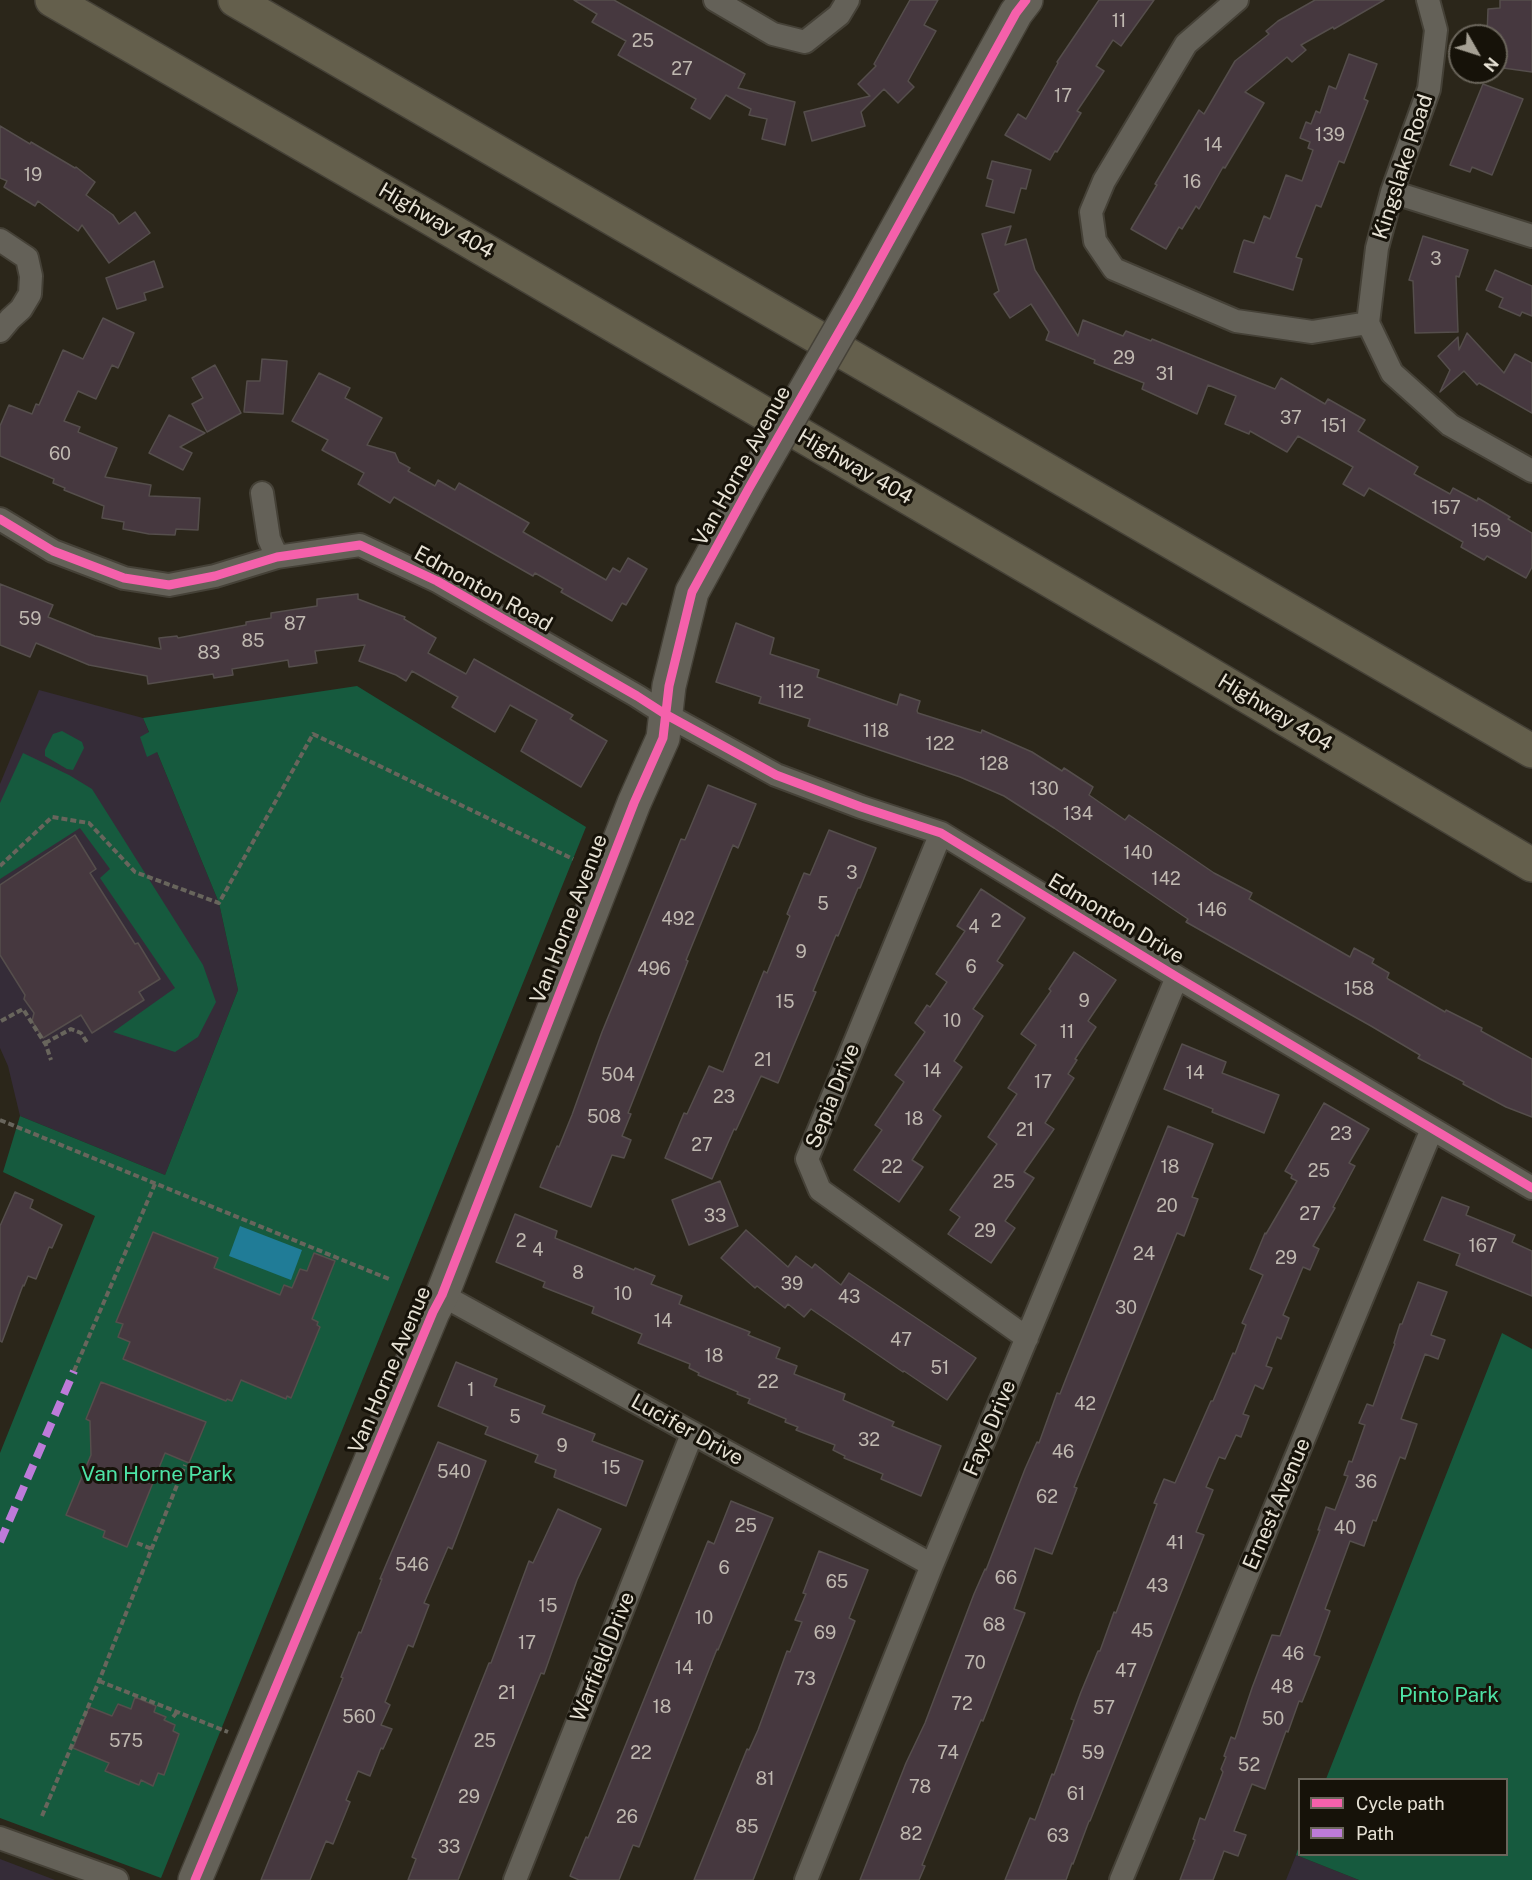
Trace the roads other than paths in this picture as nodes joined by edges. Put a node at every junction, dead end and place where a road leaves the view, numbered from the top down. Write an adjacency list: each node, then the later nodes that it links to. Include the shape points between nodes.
1 (52, 0): 20 (highway, Highway 404)
2 (235, 0): 18 (highway)
3 (715, 0): 4 (street, via 773,34 805,42 839,15)
4 (848, 0)
5 (1026, 0): 17 (street, Van Horne Avenue, bridge, via 692,592)
6 (1237, 0): 11 (street, via 1186,44 1104,181 1091,212 1095,241 1114,269 1236,321 1312,332)
7 (1428, 0): 8 (street, Kingslake Road, via 1436,30 1429,89)
8 (1392, 192): 9 (street); 11 (street, Kingslake Road, via 1377,248)
9 (1532, 236)
10 (0, 240): 12 (street, via 27,258 31,276 30,294)
11 (1368, 323): 13 (street, via 1392,373 1450,425)
12 (0, 331)
13 (1532, 471)
14 (262, 493): 16 (street, via 269,539)
15 (0, 519): 16 (street, Edmonton Road, via 53,551 124,578 169,585)
16 (277, 557): 17 (street, Edmonton Road, via 360,545 437,581)
17 (665, 714): 19 (street, Edmonton Drive, via 776,775); 24 (street, Van Horne Avenue, via 663,738 633,803)
18 (1532, 751)
19 (941, 833): 21 (street, Edmonton Drive); 25 (street, Sepia Drive, via 807,1159 820,1190)
20 (1532, 865)
21 (1177, 977): 22 (street, Edmonton Drive); 25 (street, Faye Drive)
22 (1432, 1129): 23 (street, Edmonton Drive); 33 (street, Ernest Avenue)
23 (1532, 1188)
24 (442, 1295): 26 (street, Lucifer Drive); 30 (street, Van Horne Avenue)
25 (1027, 1338): 27 (street, Faye Drive)
26 (692, 1434): 27 (street, Lucifer Drive); 31 (street, Warfield Drive)
27 (933, 1565): 32 (street, Faye Drive)
28 (0, 1838): 29 (street)
29 (117, 1880)
30 (195, 1880)
31 (515, 1880)
32 (806, 1880)
33 (1121, 1880)

